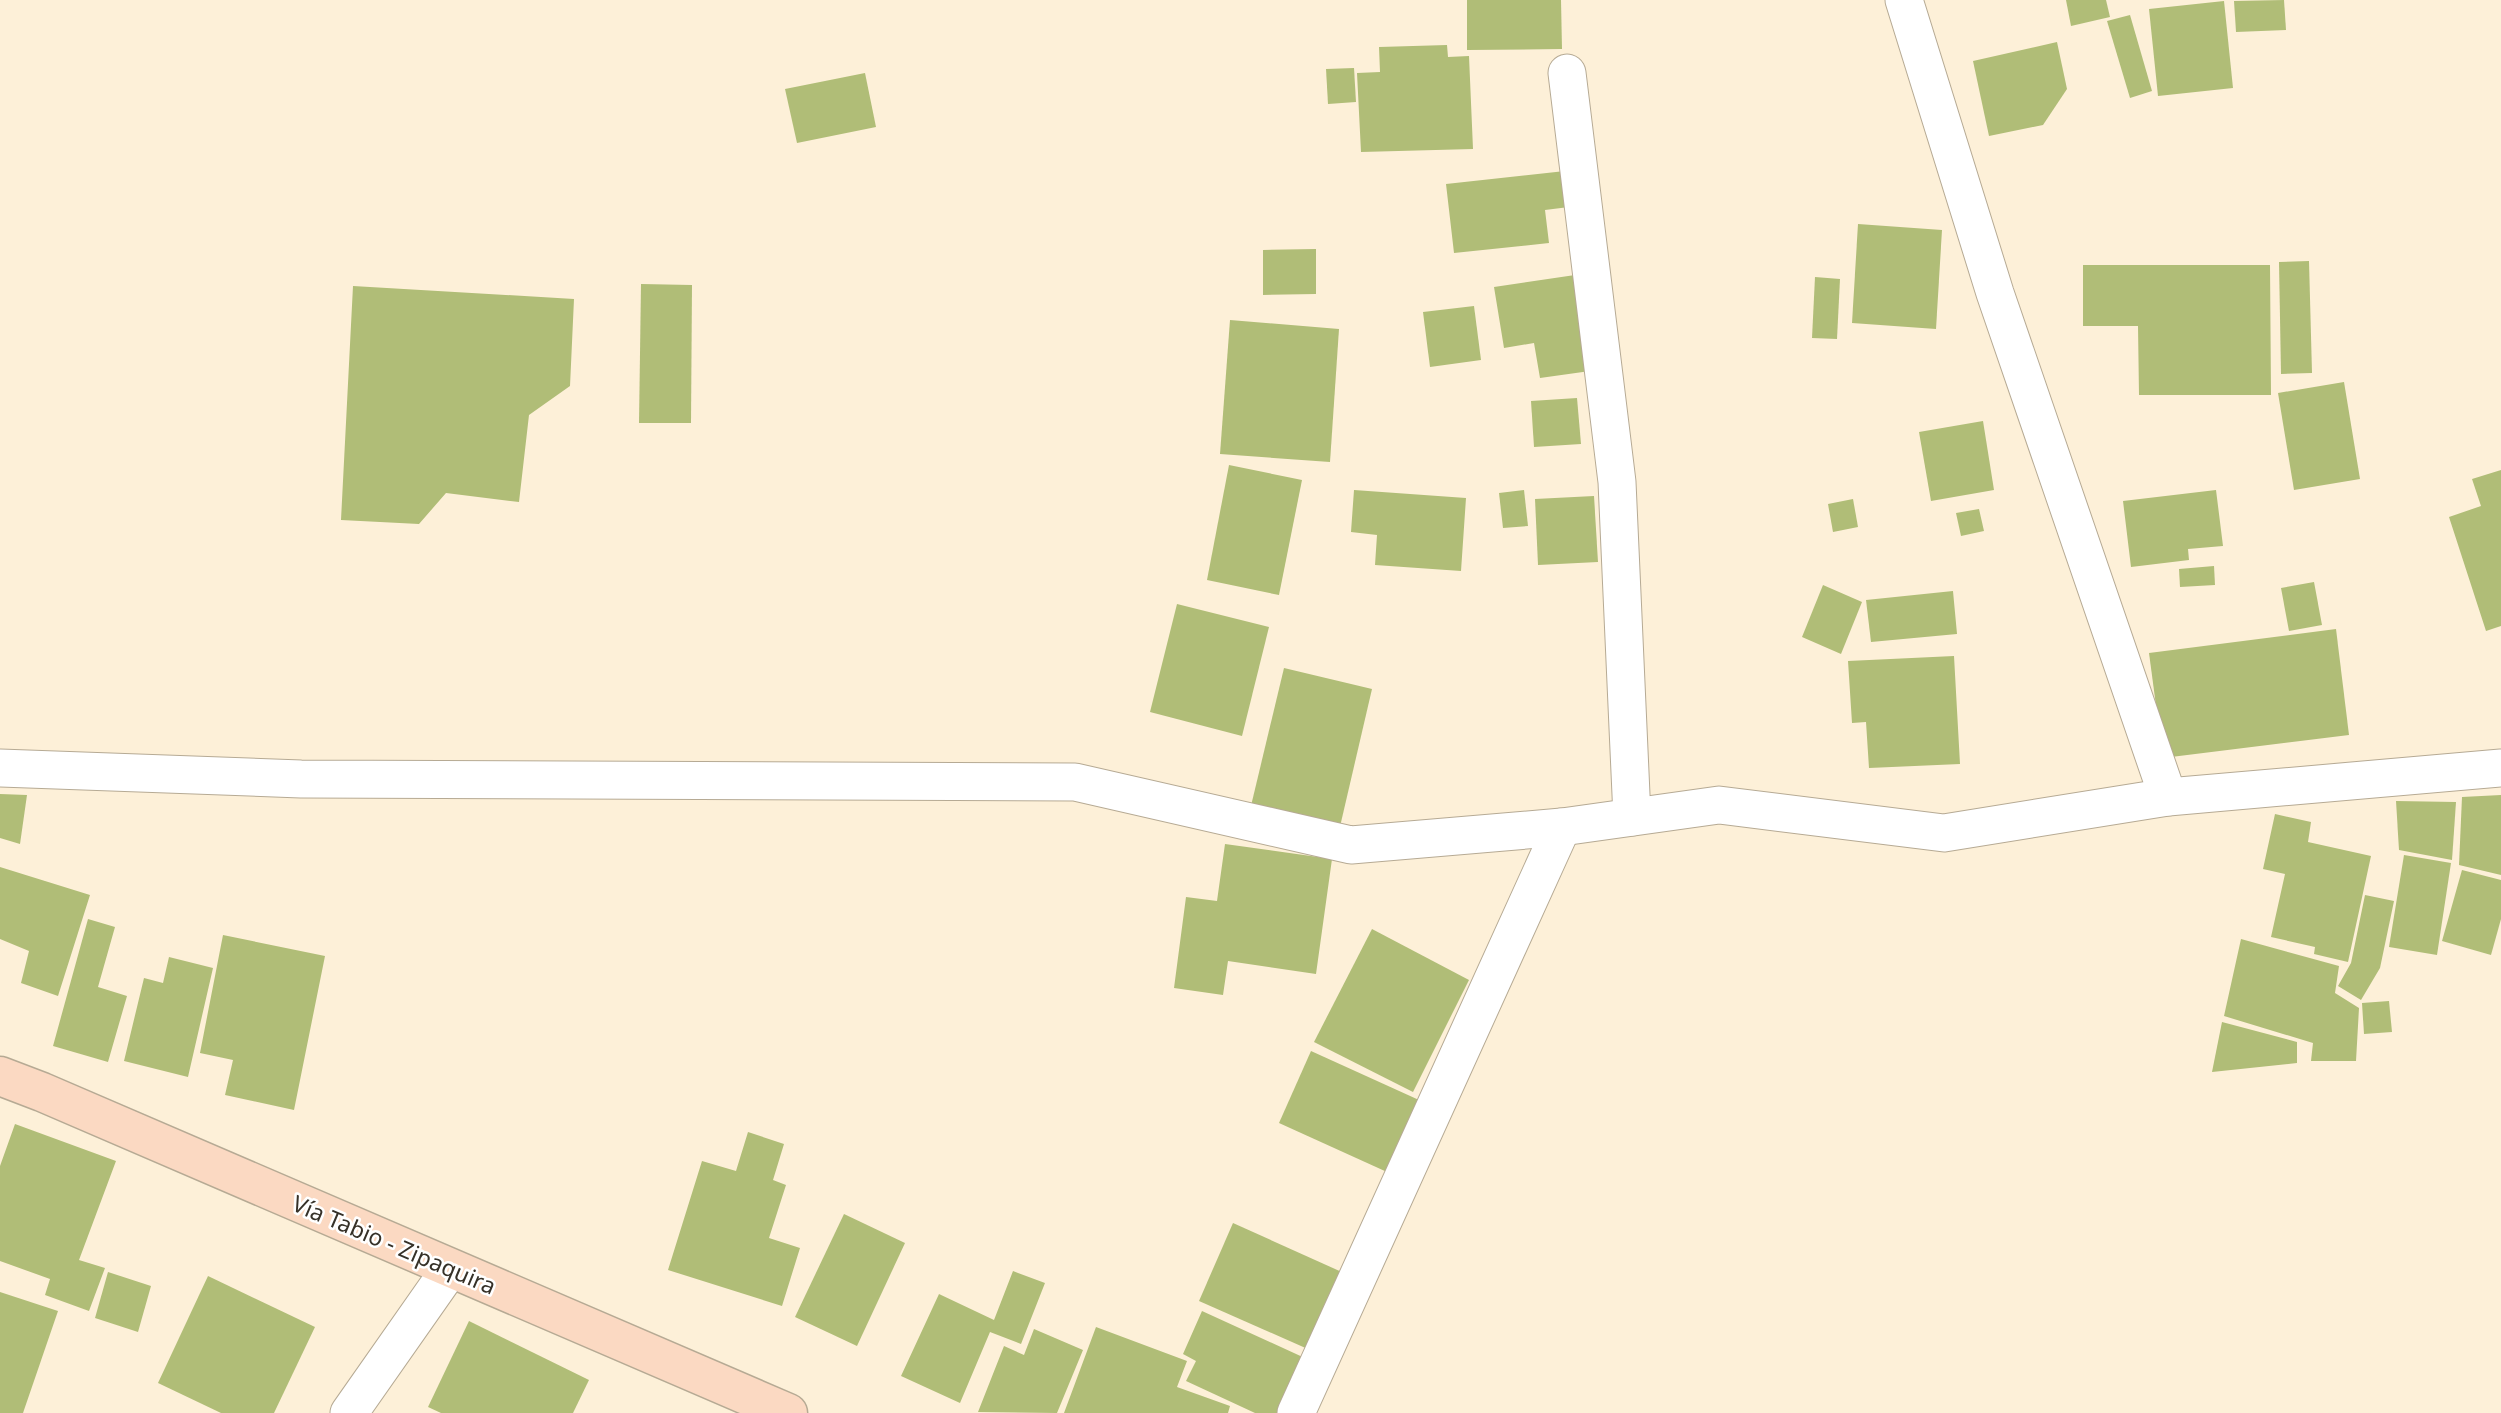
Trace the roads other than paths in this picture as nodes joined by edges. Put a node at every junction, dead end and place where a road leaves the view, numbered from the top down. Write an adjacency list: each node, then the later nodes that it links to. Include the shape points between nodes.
1 (1904, 0): 5 (street, via 1995,293)
2 (1567, 73): 6 (street, via 1617,482)
3 (0, 768): 7 (street, via 301,779 1075,782 1351,845)
4 (2501, 768): 5 (street)
5 (2168, 797): 6 (street, via 1944,833 1719,805)
6 (1632, 817): 7 (street)
7 (1562, 827): 12 (street)
8 (0, 1076): 9 (street, Vía Tabio - Zipaquira)
9 (450, 1269): 10 (street); 11 (street, Vía Tabio - Zipaquira)
10 (349, 1413)
11 (788, 1413)
12 (1296, 1413)

